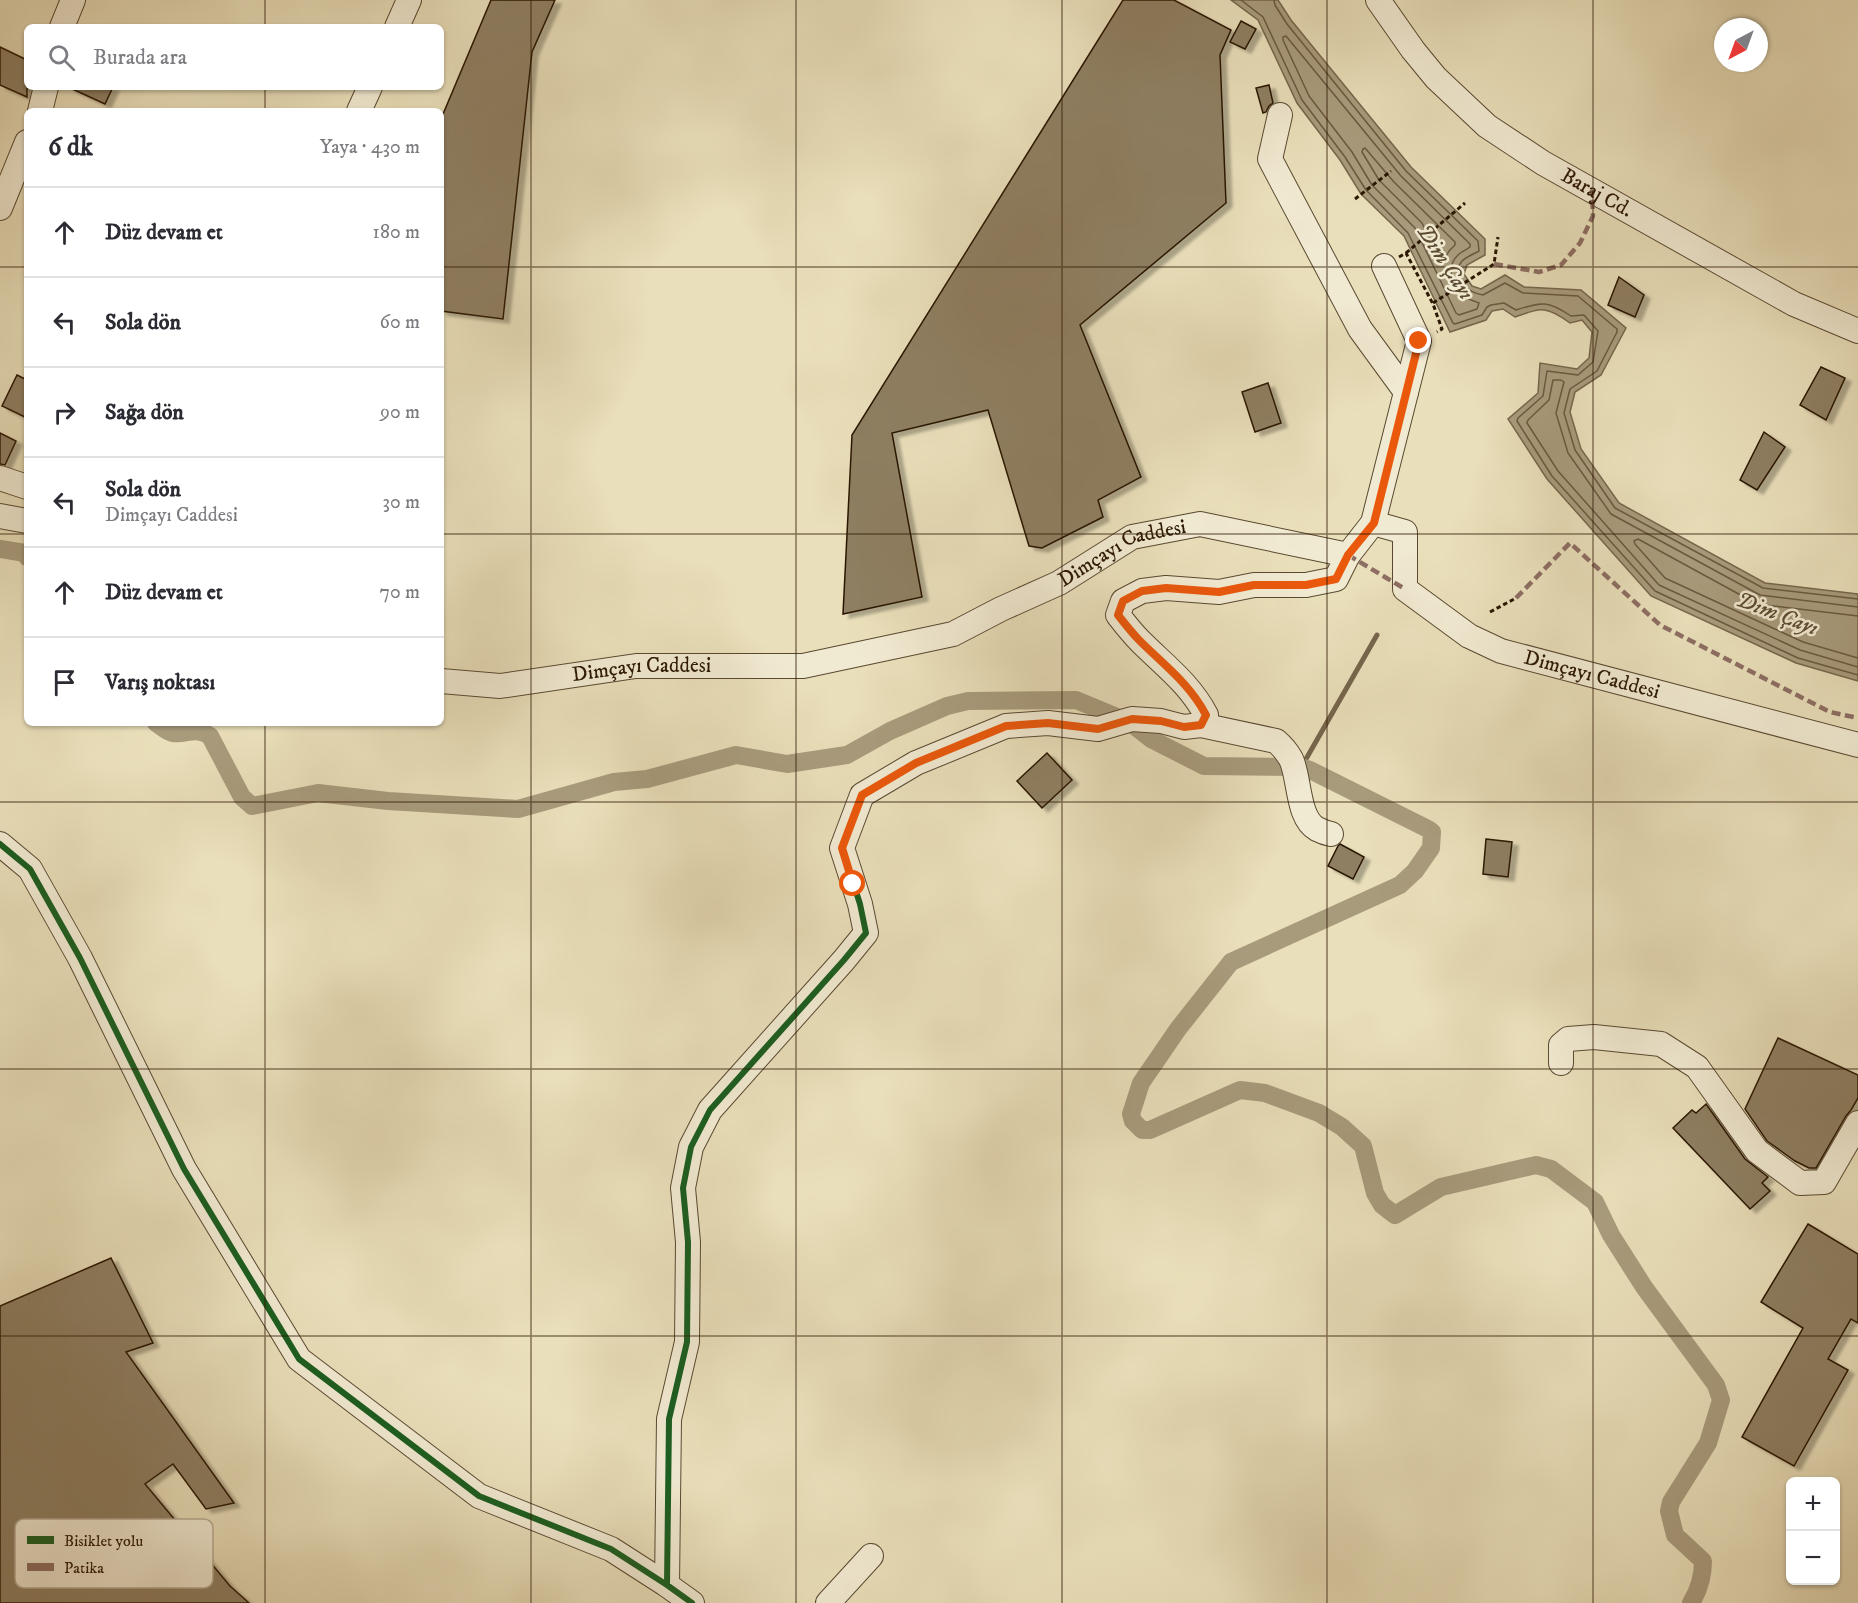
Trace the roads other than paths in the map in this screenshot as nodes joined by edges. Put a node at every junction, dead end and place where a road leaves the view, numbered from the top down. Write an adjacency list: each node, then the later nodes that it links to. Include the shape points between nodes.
1 (73, 0): 4 (street)
2 (409, 0): 5 (street)
3 (1378, 0): 14 (street, Baraj Cd., via 1436,78 1487,126 1543,163 1794,304)
4 (63, 24)
5 (398, 24)
6 (45, 90): 8 (street)
7 (369, 90): 9 (street)
8 (40, 108)
9 (360, 108)
10 (1280, 115): 15 (street, via 1270,159 1360,329)
11 (24, 149): 12 (street)
12 (0, 208)
13 (1384, 266): 15 (street, via 1419,341)
14 (1858, 331)
15 (1406, 392): 20 (street)
16 (0, 478): 17 (street)
17 (24, 486)
18 (0, 516): 19 (street)
19 (24, 520)
20 (1374, 523): 21 (street); 24 (street, Dimçayı Caddesi, via 1405,532 1405,589 1469,636 1501,651)
21 (1348, 555): 22 (street, Dimçayı Caddesi, via 1200,524 1132,537 1059,583 953,634 803,666 636,666 500,686); 23 (street, via 1336,579 1306,585 1254,585 1219,592 1166,588 1142,591 1123,601 1118,615 1198,700 1206,715)
22 (444, 681)
23 (1201, 725): 25 (street, via 1276,741 1293,769 1306,819 1316,829); 30 (street, via 1127,721 1098,729 1048,723 1006,726 916,763 862,795 842,848 866,933 710,1110 691,1147 683,1188 688,1242 687,1342 669,1419)
24 (1858, 745)
25 (1331, 834)
26 (0, 844): 30 (street, via 30,869 80,958 184,1169 299,1359 479,1496 611,1549)
27 (1561, 1063): 28 (street, via 1561,1045 1568,1039 1594,1037 1661,1044 1696,1067 1757,1151 1800,1183 1824,1182)
28 (1858, 1123)
29 (871, 1556): 32 (street)
30 (667, 1585): 31 (street)
31 (692, 1603)
32 (828, 1603)

